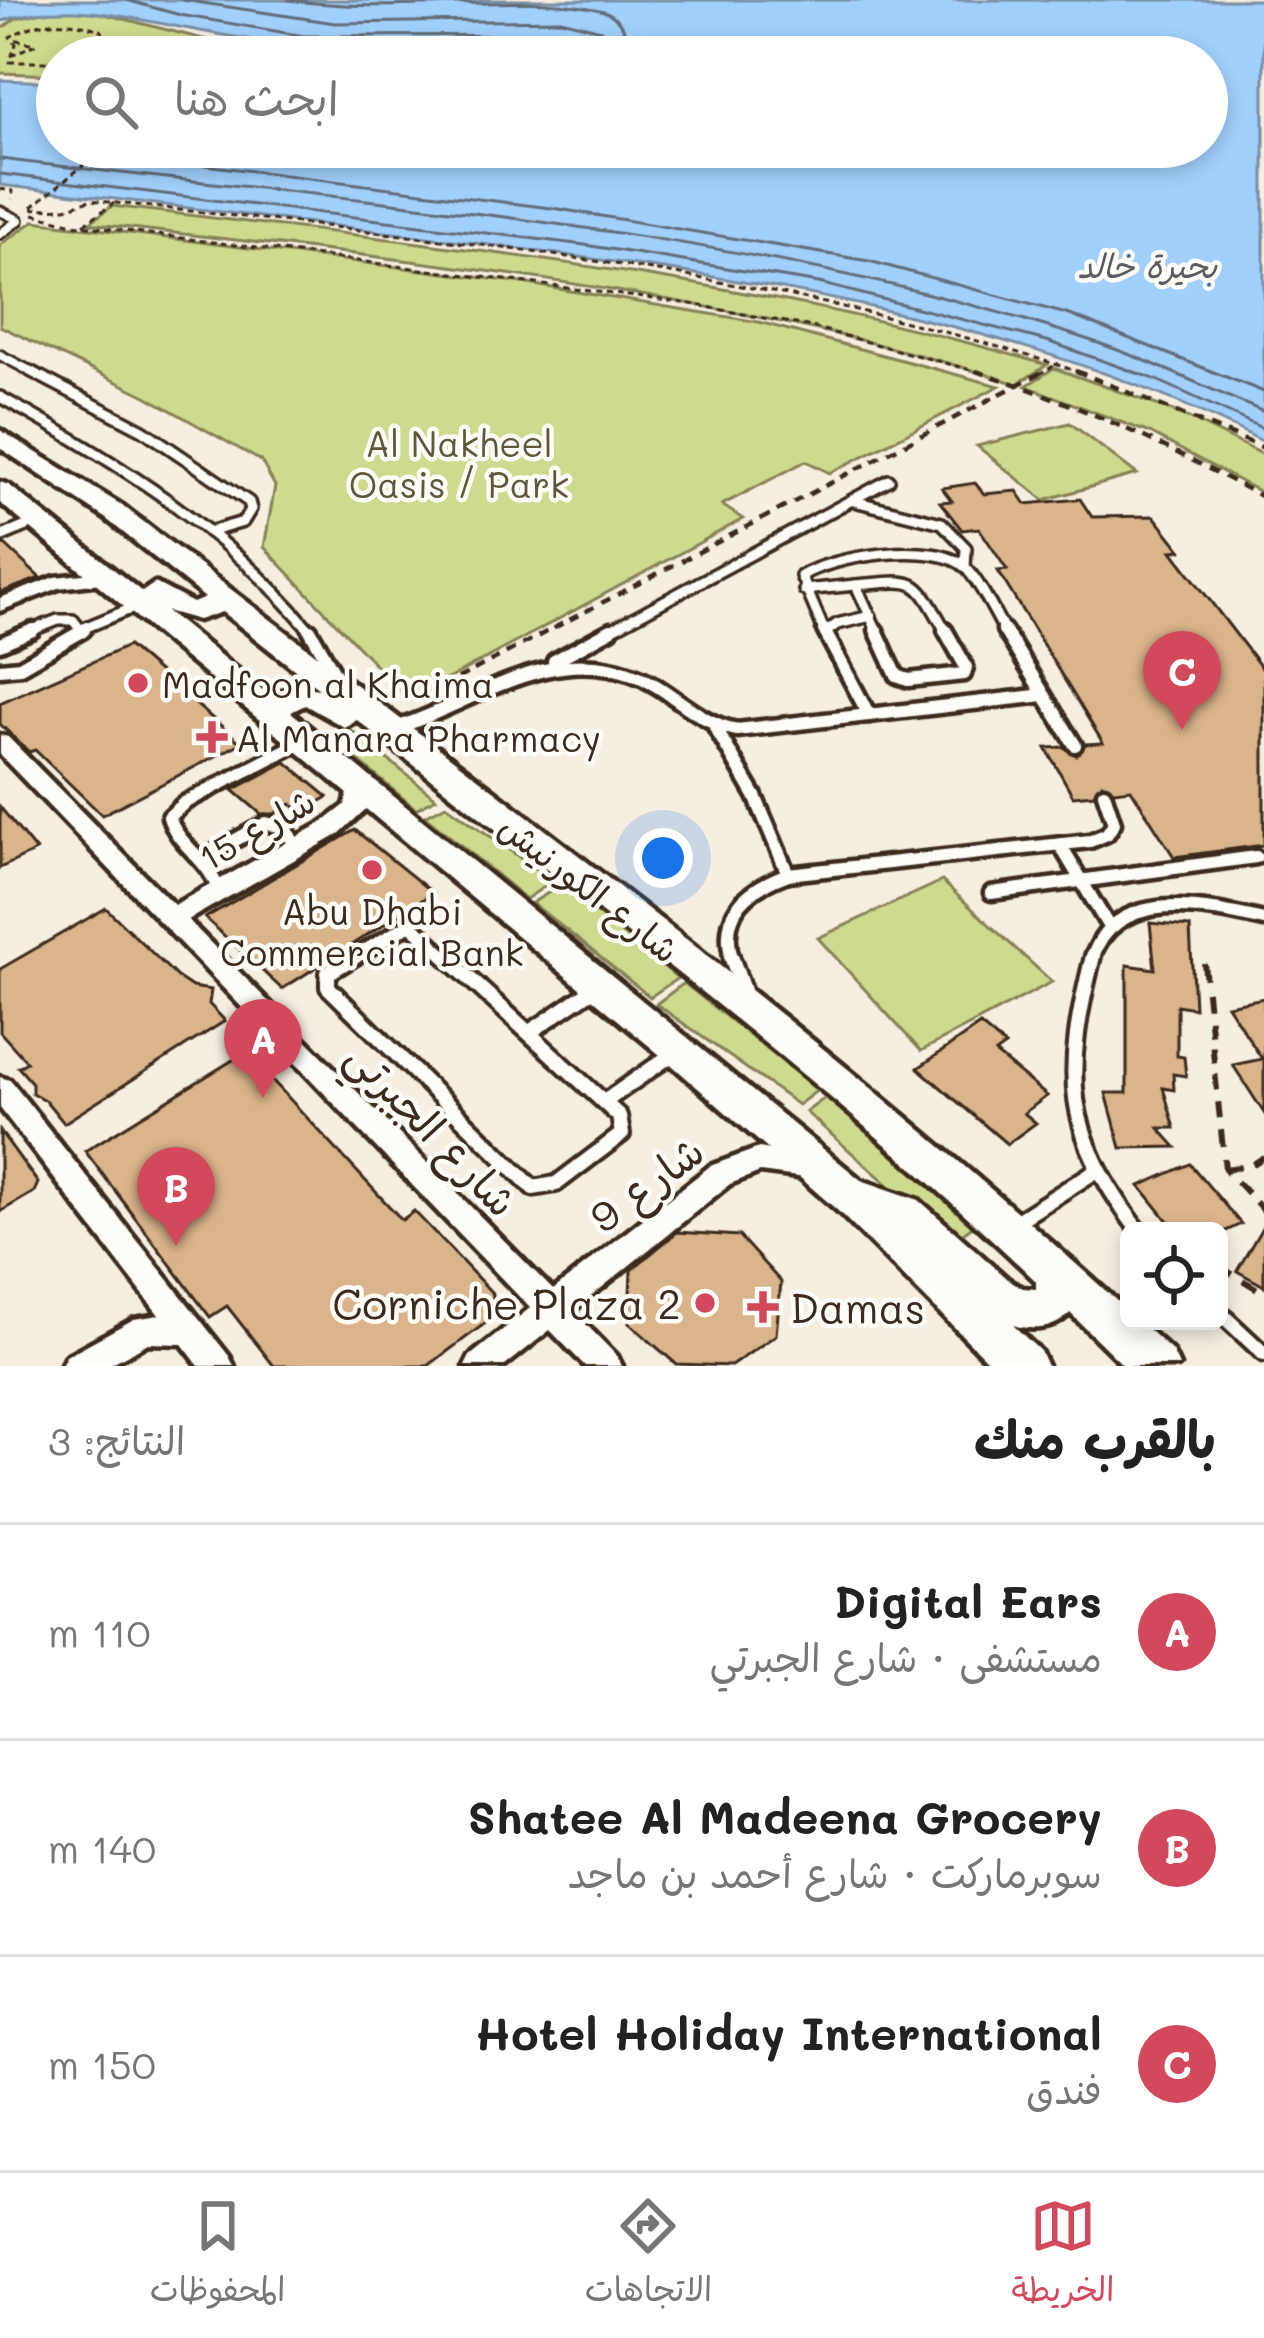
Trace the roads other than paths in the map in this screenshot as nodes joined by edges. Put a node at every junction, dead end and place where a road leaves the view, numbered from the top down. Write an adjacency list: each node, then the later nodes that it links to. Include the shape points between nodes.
1 (2, 208): 2 (lane, via 19,220)
2 (0, 234)
3 (0, 355): 10 (lane, via 143,430 249,502 243,521)
4 (0, 397): 10 (lane, via 87,446)
5 (0, 436): 16 (main road, شارع الكورنيش)
6 (889, 480): 8 (lane)
7 (0, 490): 9 (main road, شارع الكورنيش)
8 (852, 500): 12 (lane, via 951,529 966,548); 23 (lane)
9 (41, 519): 11 (lane); 13 (main road, شارع الكورنيش)
10 (209, 532): 25 (lane, via 295,609)
11 (0, 537)
12 (965, 568): 15 (lane, via 925,552 826,563 801,576); 26 (lane)
13 (111, 577): 16 (main road, via 143,582 183,611 211,608); 17 (main road, شارع الكورنيش); 18 (street, via 55,583)
14 (856, 585): 15 (lane); 19 (lane); 19 (lane, via 918,583 966,672 902,679)
15 (804, 590): 21 (lane)
16 (222, 596): 25 (main road, شارع الكورنيش)
17 (142, 603): 20 (lane); 27 (main road, شارع الكورنيش)
18 (0, 605)
19 (872, 616): 21 (lane)
20 (84, 628): 22 (lane, via 58,620); 24 (lane, via 77,641)
21 (825, 633): 28 (lane)
22 (0, 644)
23 (544, 666): 29 (lane, via 614,667); 30 (lane)
24 (0, 669)
25 (341, 691): 30 (main road, شارع الكورنيش)
26 (1044, 695): 28 (lane); 33 (lane)
27 (275, 713): 30 (main road, via 286,698 311,694 368,735); 31 (main road, شارع الكورنيش)
28 (869, 715): 29 (lane)
29 (715, 727): 41 (lane)
30 (388, 729): 49 (main road, شارع الكورنيش)
31 (305, 739): 35 (main road, شارع الكورنيش); 39 (lane, via 169,817 173,831)
32 (0, 742): 34 (street, شارع الجبرتي)
33 (1075, 746)
34 (10, 769): 45 (street, شارع الجبرتي)
35 (359, 786): 38 (street, شارع 15, via 350,814); 48 (main road, شارع الكورنيش)
36 (1104, 793): 37 (lane, via 1117,813 1112,832)
37 (1060, 845): 41 (lane); 42 (lane)
38 (296, 848): 39 (lane, via 286,828 266,824); 43 (street, شارع 15)
39 (205, 857): 43 (lane)
40 (1256, 857): 42 (lane)
41 (788, 874): 49 (lane, via 747,892 730,916 732,966)
42 (1083, 880): 44 (lane); 47 (lane)
43 (218, 891): 45 (street, شارع 15)
44 (991, 893)
45 (169, 919): 59 (street, شارع الجبرتي)
46 (1264, 920): 47 (lane, via 1158,908)
47 (1109, 927): 54 (lane, via 1095,953 1070,1078)
48 (600, 984): 50 (lane); 51 (main road, شارع الكورنيش)
49 (759, 1019): 57 (main road, شارع الكورنيش)
50 (530, 1032): 53 (lane); 53 (lane, via 416,926 404,925 325,977 533,1188 556,1184 622,1134 623,1121)
51 (680, 1049): 53 (lane); 55 (main road, شارع الكورنيش)
52 (0, 1088): 61 (street)
53 (604, 1102)
54 (1096, 1170): 56 (lane); 57 (lane)
55 (837, 1185): 58 (main road, via 903,1212 1012,1307 1046,1307 1058,1292); 59 (street, شارع 9, via 779,1160 739,1166); 67 (main road, شارع الكورنيش)
56 (1132, 1222)
57 (1008, 1227): 58 (main road, شارع الكورنيش)
58 (1058, 1274): 68 (main road, شارع الكورنيش)
59 (552, 1310): 65 (street, شارع 9); 66 (street, شارع الجبرتي)
60 (1228, 1320): 62 (lane)
61 (190, 1330): 63 (street, via 145,1329); 64 (street)
62 (1264, 1354)
63 (76, 1366)
64 (218, 1366)
65 (481, 1366)
66 (606, 1366)
67 (1024, 1366)
68 (1156, 1366)

